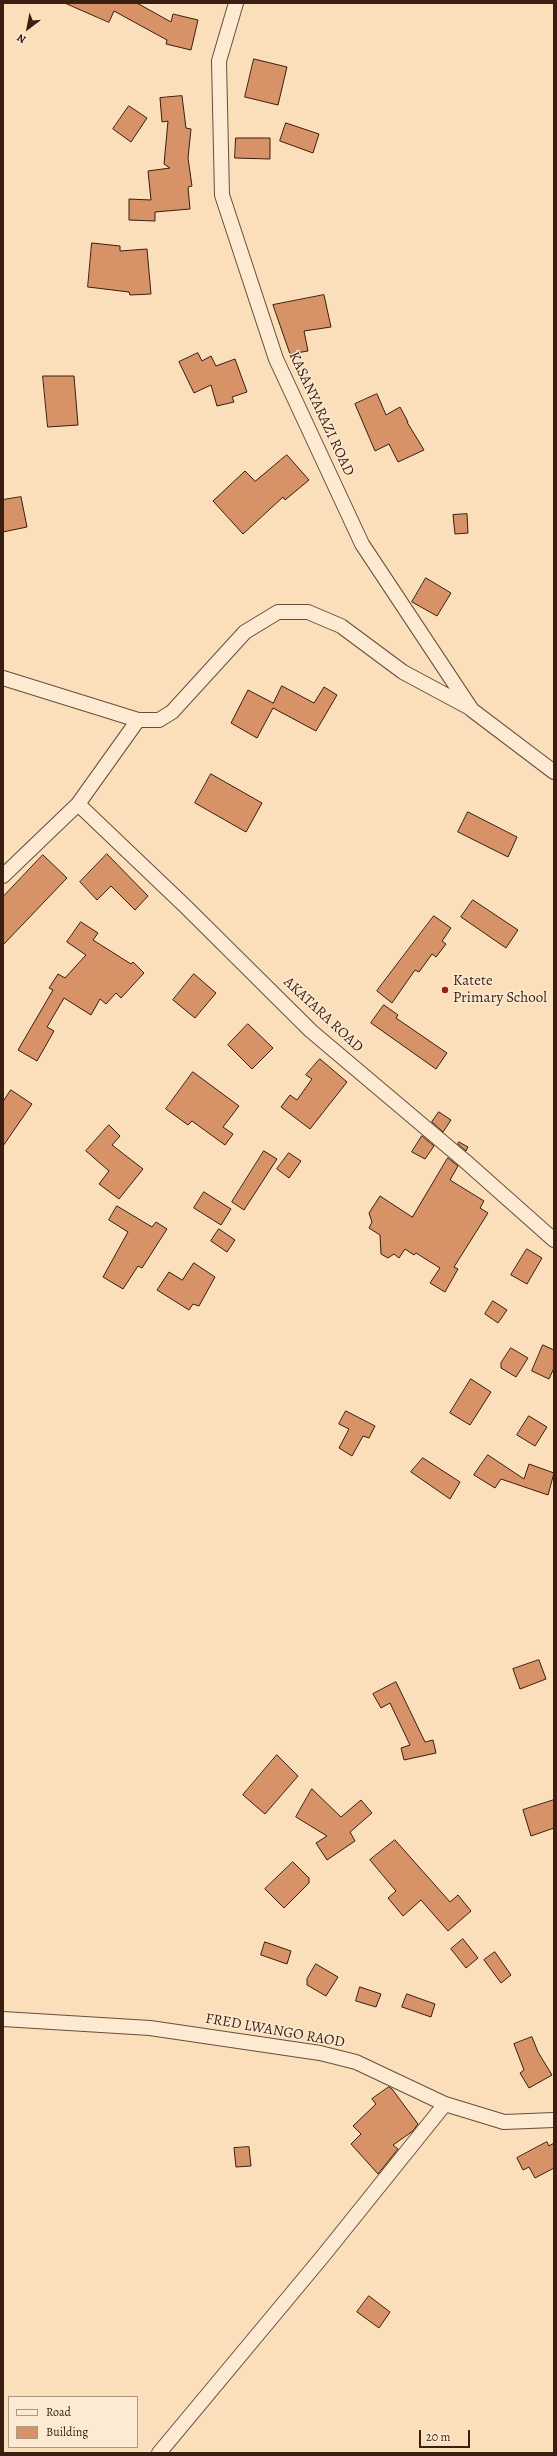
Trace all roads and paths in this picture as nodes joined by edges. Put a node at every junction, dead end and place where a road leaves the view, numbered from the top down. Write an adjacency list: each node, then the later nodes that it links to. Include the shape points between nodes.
1 (236, 3): 3 (street, KASANYARAZI ROAD, via 219,60 222,195 276,359 362,544)
2 (3, 678): 4 (street)
3 (472, 710): 4 (street, via 403,672 341,626 308,612 278,612 245,632 172,712 159,720); 5 (street, KASANYARAZI ROAD)
4 (138, 720): 6 (street)
5 (554, 772)
6 (78, 804): 7 (street); 8 (street, AKATARA ROAD, via 311,1031)
7 (3, 876)
8 (554, 1240)
9 (3, 2019): 10 (street, FRED LWANGO RAOD, via 150,2028 320,2053 356,2062)
10 (445, 2104): 11 (street, FRED LWANGO RAOD, via 504,2122); 12 (street)
11 (554, 2120)
12 (159, 2453)

